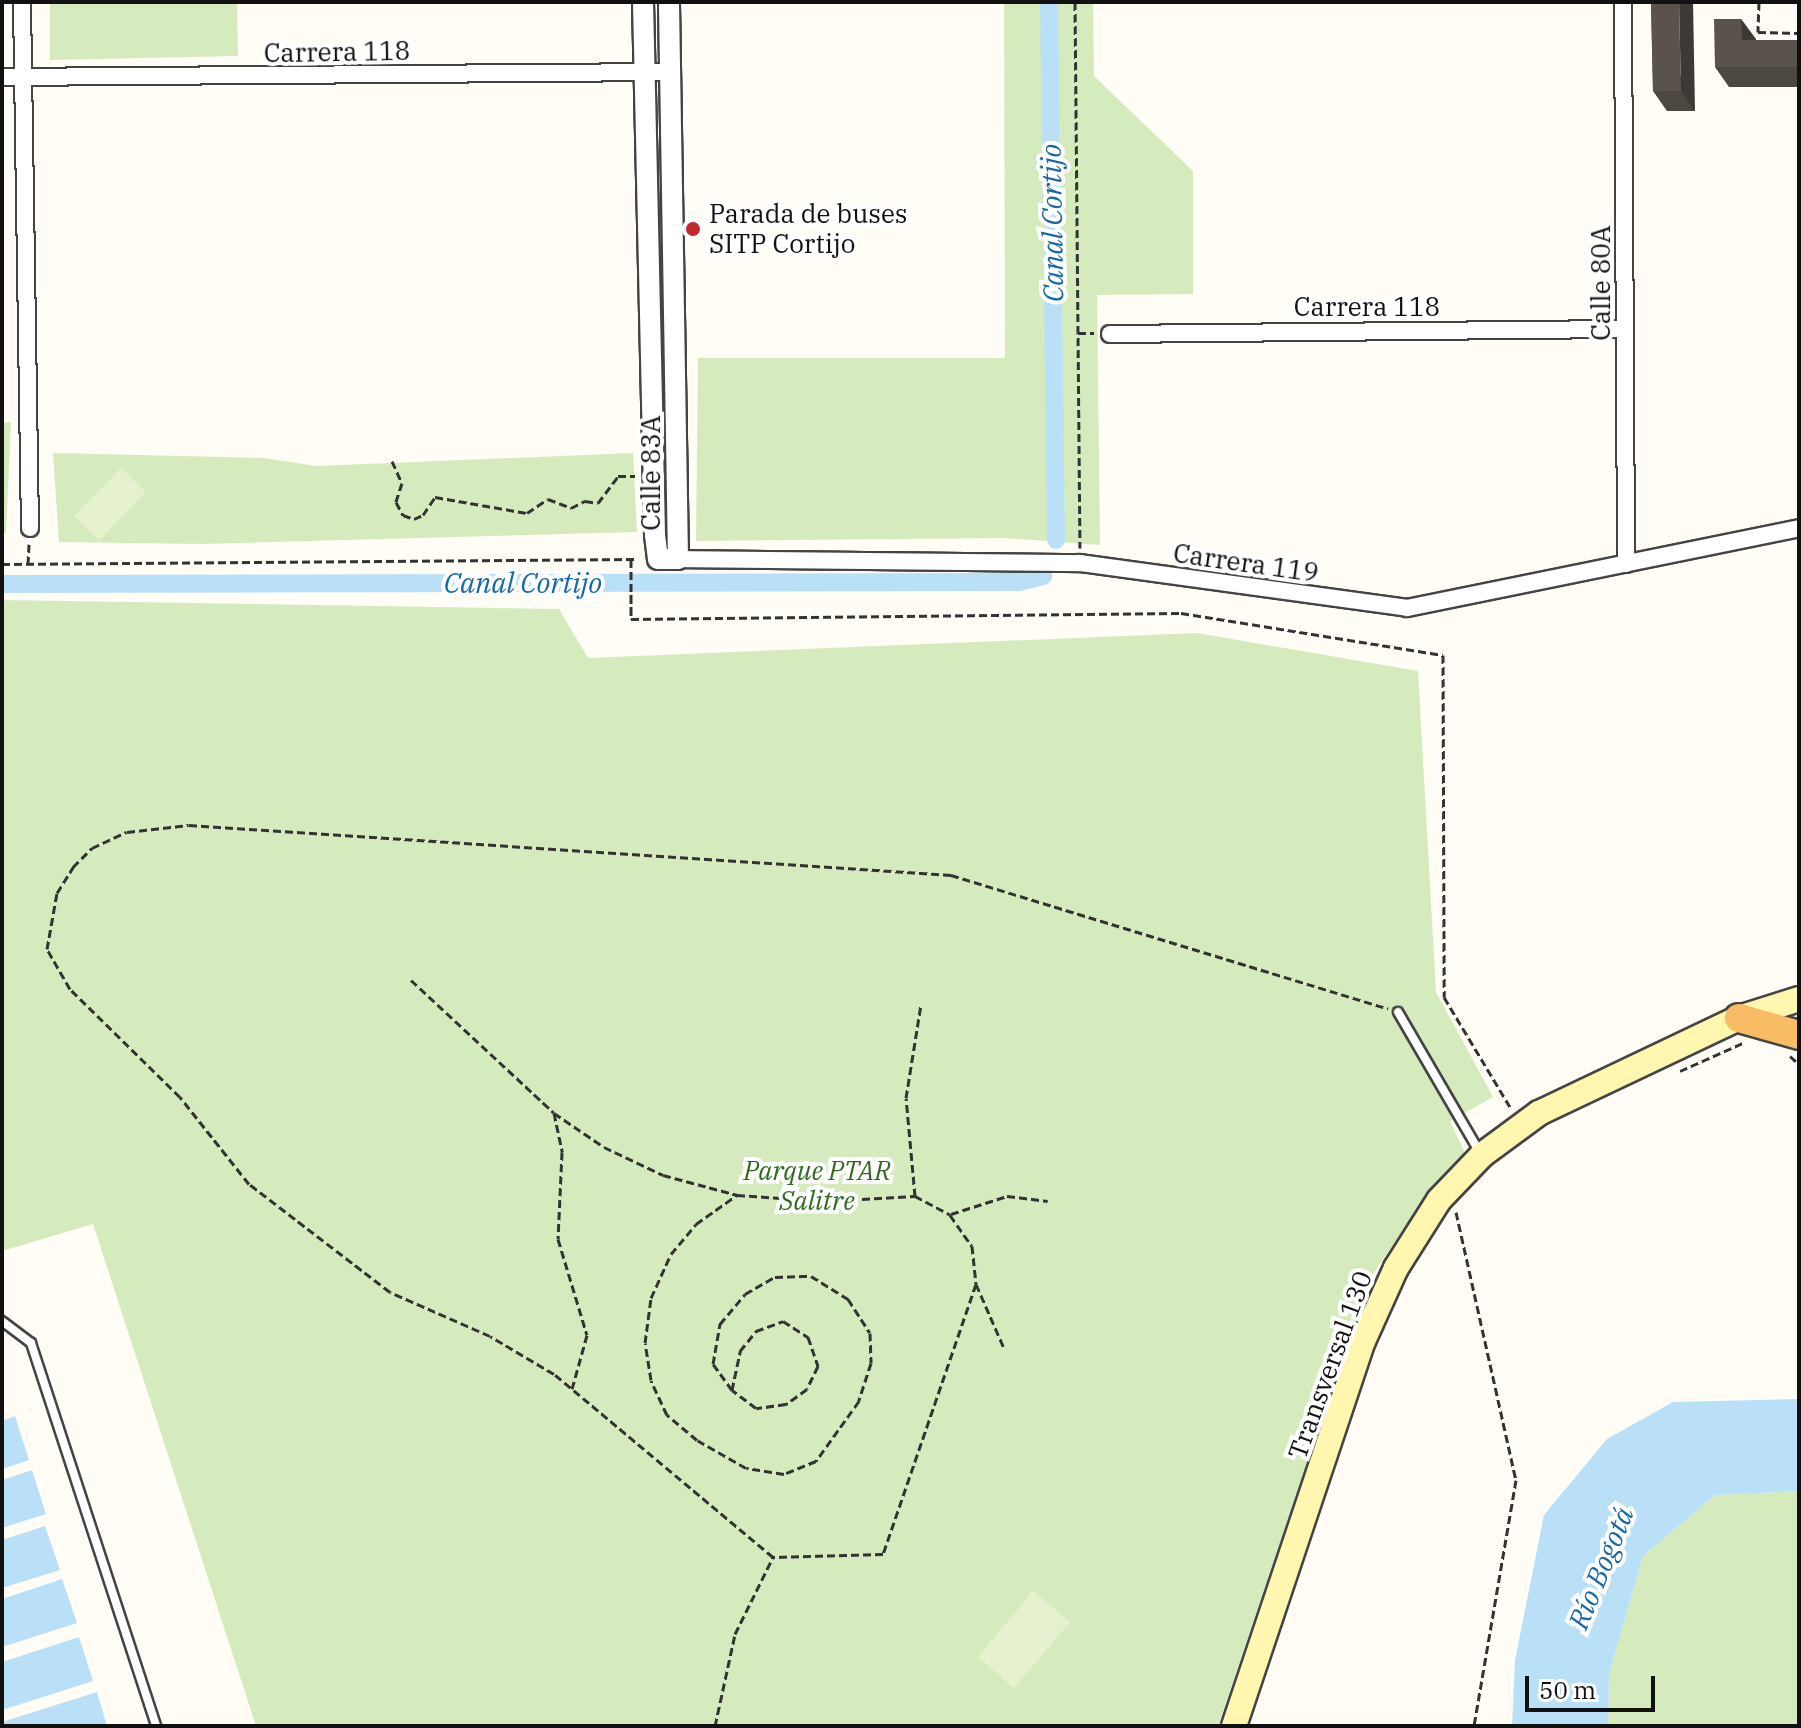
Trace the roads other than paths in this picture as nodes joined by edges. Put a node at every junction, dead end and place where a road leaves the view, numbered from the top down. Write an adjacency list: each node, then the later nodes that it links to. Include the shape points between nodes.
1 (22, 2): 8 (street)
2 (643, 2): 5 (street, Calle 83A)
3 (669, 2): 6 (street, Calle 83A)
4 (1623, 2): 9 (street, Calle 80A)
5 (646, 71): 6 (street, Carrera 118); 8 (street, Carrera 118); 13 (street, Calle 83A, via 658,559)
6 (672, 72): 13 (street, Calle 83A)
7 (2, 77): 8 (street, Carrera 118)
8 (22, 77): 11 (street)
9 (1625, 329): 10 (street, Carrera 118); 14 (street, Calle 80A)
10 (1110, 334)
11 (30, 528)
12 (1799, 528): 14 (street, Carrera 119)
13 (678, 559): 14 (street, Carrera 119, via 1080,563 1407,608)
14 (1626, 564)
15 (1799, 999): 17 (main road, Transversal 130)
16 (1398, 1012): 19 (lane)
17 (1744, 1029): 18 (highway); 19 (main road, Transversal 130, via 1520,1125)
18 (1794, 1046)
19 (1482, 1155): 22 (main road, Transversal 130, via 1416,1232 1374,1317)
20 (2, 1321): 21 (lane, via 31,1343)
21 (156, 1726)
22 (1234, 1726)

